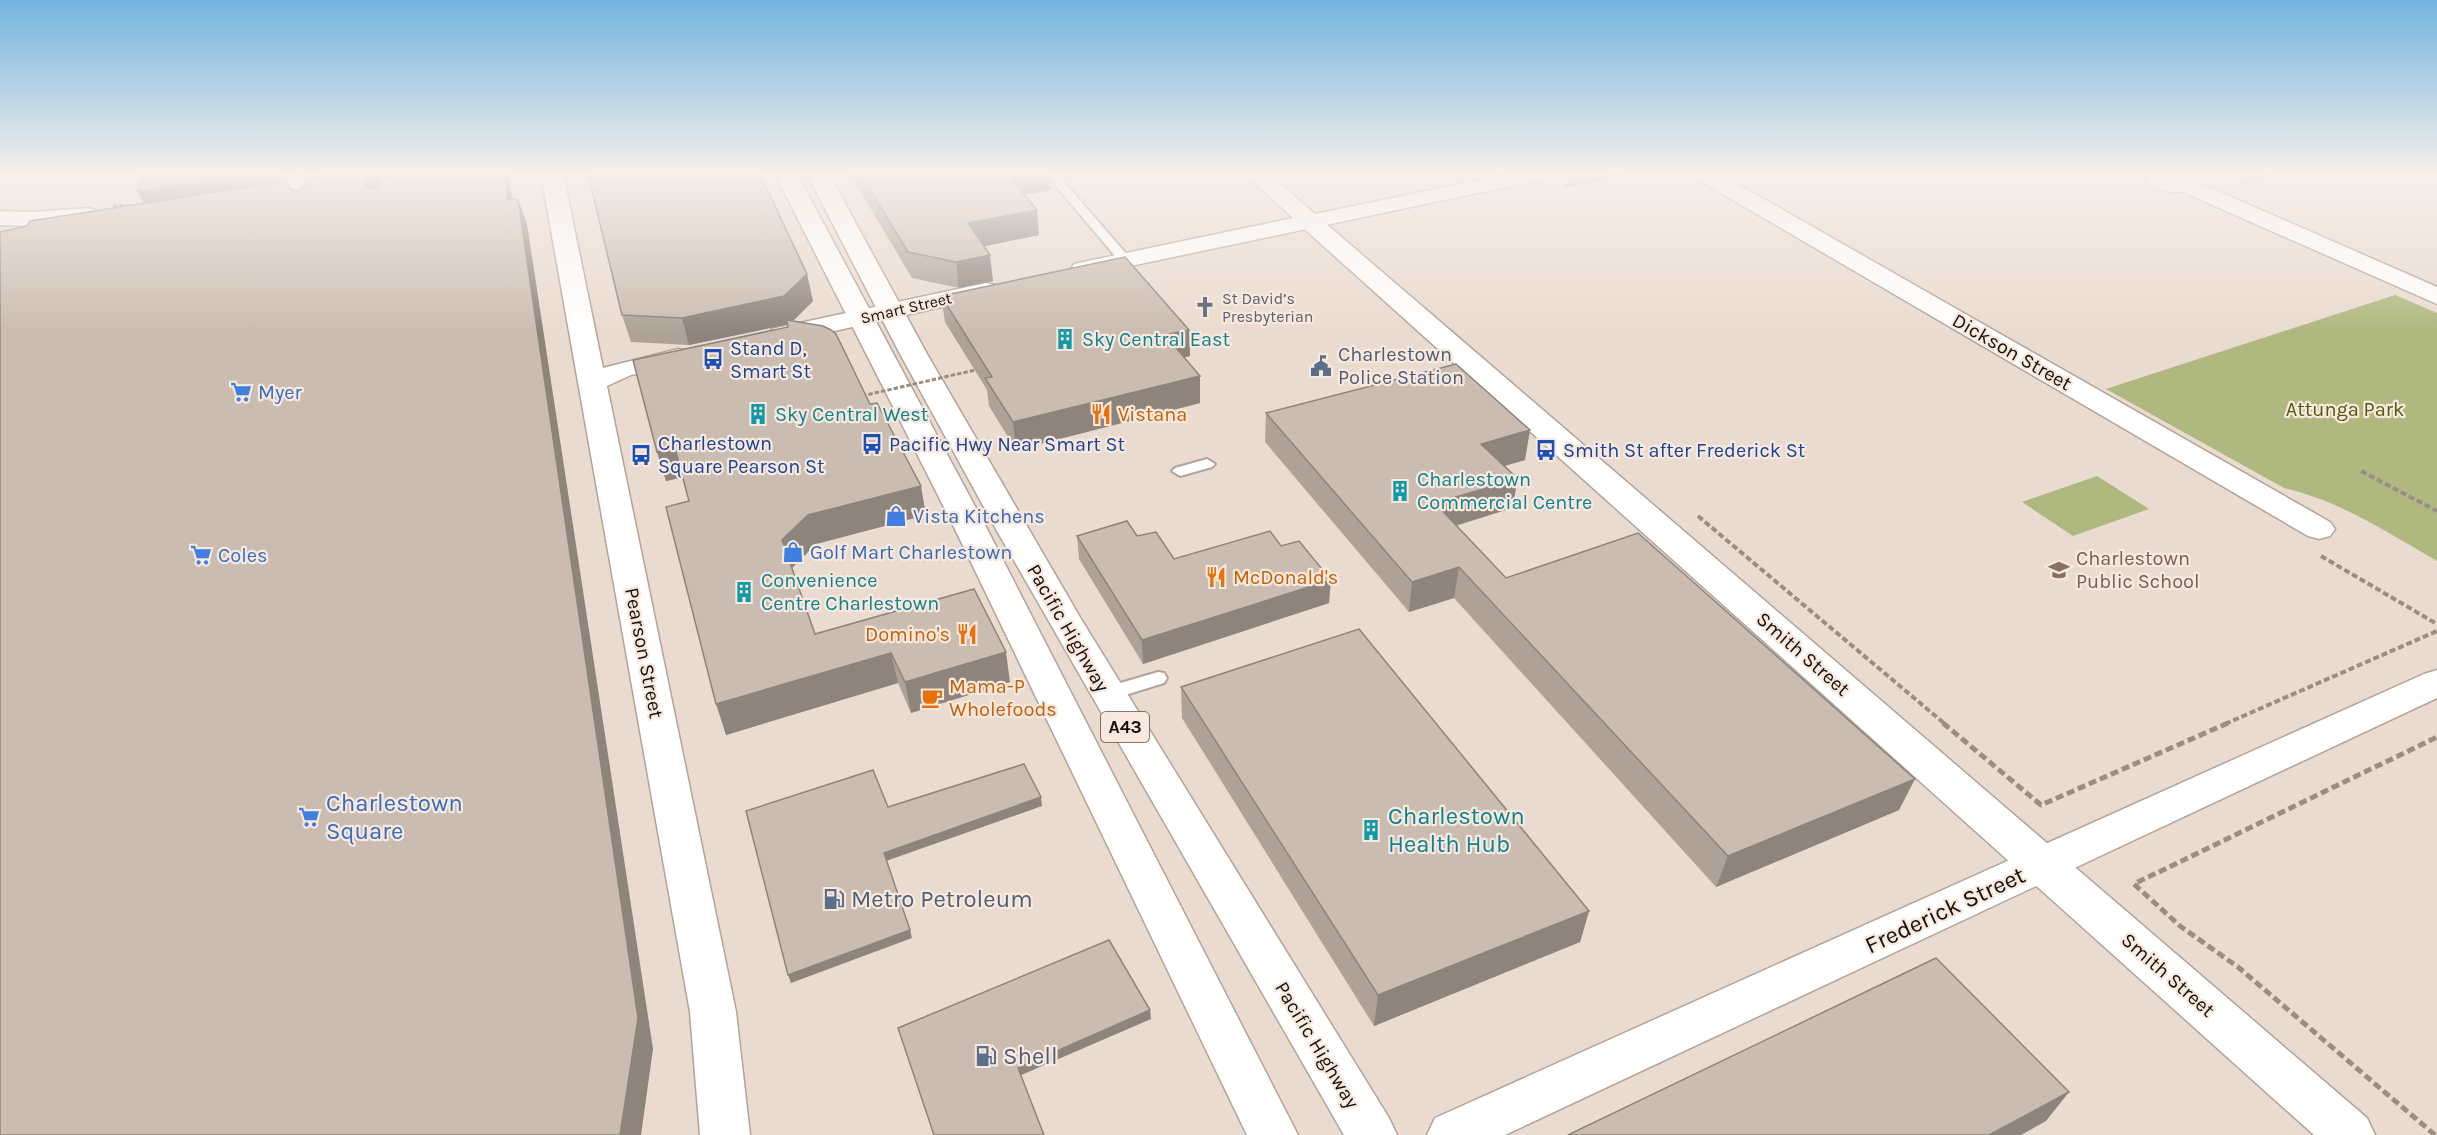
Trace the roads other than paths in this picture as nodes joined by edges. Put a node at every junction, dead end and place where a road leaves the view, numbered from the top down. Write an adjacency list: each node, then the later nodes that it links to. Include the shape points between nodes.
1 (562, 227): 16 (main road, Pearson Street)
2 (820, 227): 13 (main road, Pacific Highway / A43)
3 (840, 227): 13 (main road, Pacific Highway / A43)
4 (1097, 227): 9 (lane)
5 (1281, 227): 9 (main road)
6 (1316, 227): 23 (main road, Smith Street)
7 (1796, 227): 19 (main road, Dickson Street)
8 (2293, 227): 12 (main road)
9 (1125, 260): 10 (main road)
10 (1057, 275)
11 (1011, 285): 13 (main road, Smart Street)
12 (2437, 296)
13 (876, 315): 14 (main road, Smart Street); 22 (main road, Pacific Highway / A43); 25 (main road, Pacific Highway / A43, via 969,525)
14 (763, 339)
15 (697, 353): 16 (main road, via 623,369)
16 (592, 382): 24 (main road, Pearson Street, via 713,1012)
17 (1207, 464): 18 (lane)
18 (1180, 471)
19 (2319, 530)
20 (1158, 678): 22 (lane)
21 (2437, 683): 23 (main road, Frederick Street)
22 (1106, 694): 26 (main road, Pacific Highway / A43)
23 (2043, 865): 27 (main road, Frederick Street); 28 (main road, Smith Street)
24 (725, 1135)
25 (1273, 1135)
26 (1372, 1135)
27 (1452, 1135)
28 (2350, 1135)

